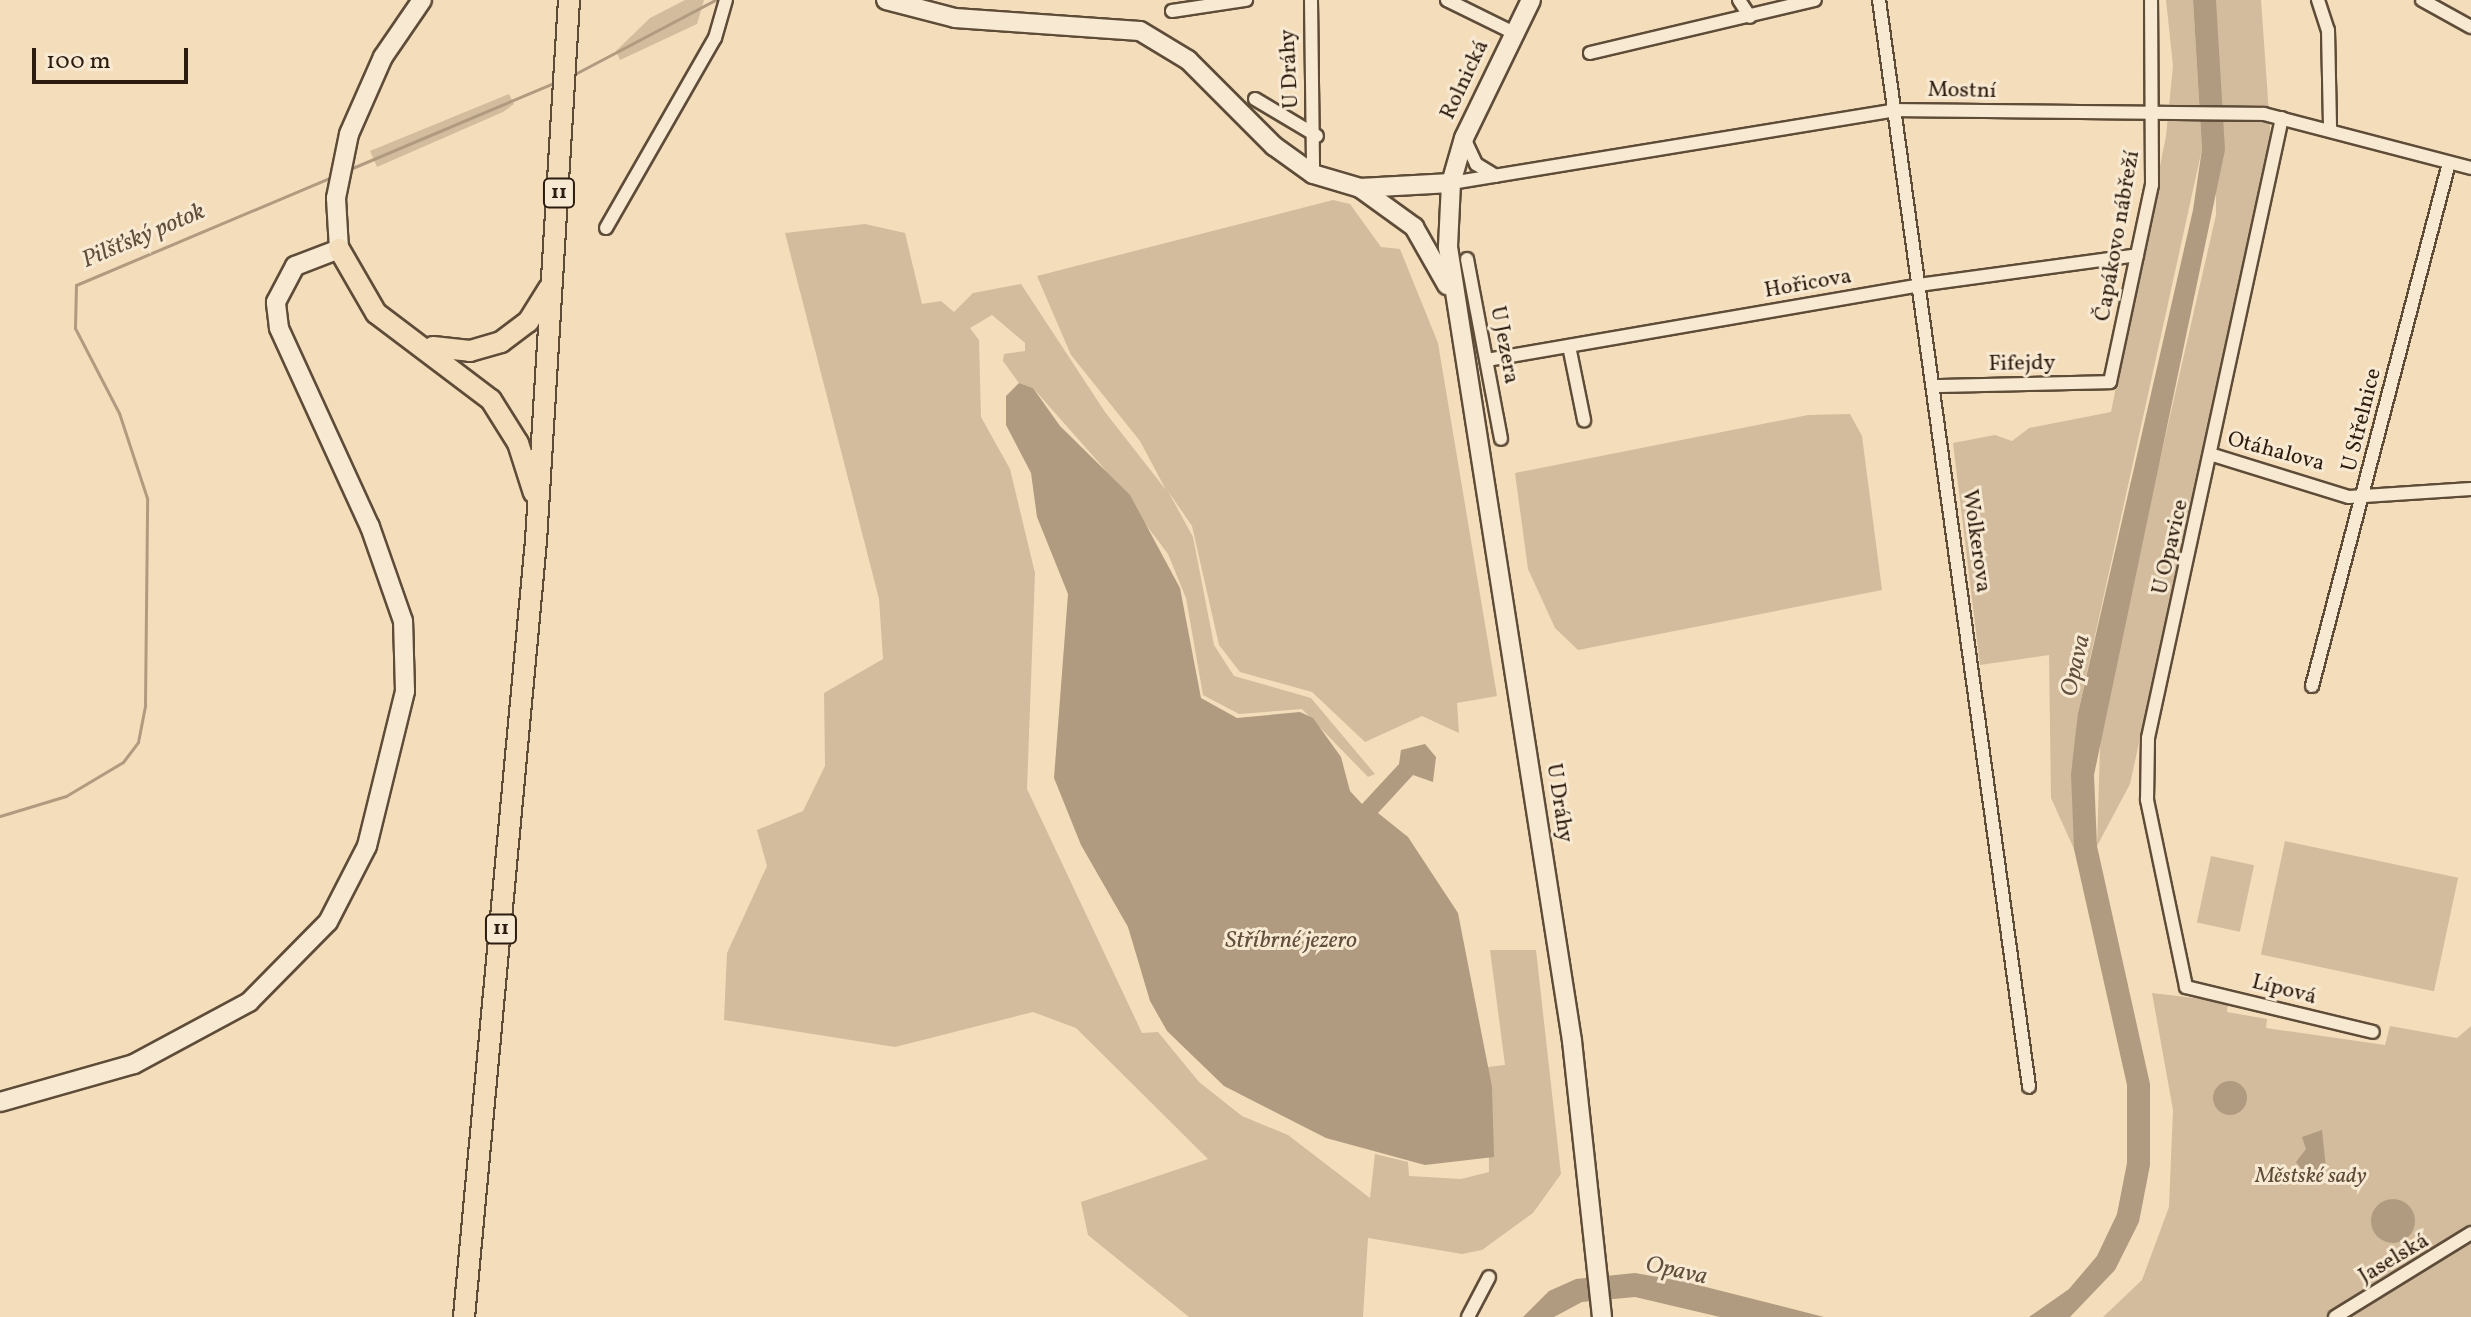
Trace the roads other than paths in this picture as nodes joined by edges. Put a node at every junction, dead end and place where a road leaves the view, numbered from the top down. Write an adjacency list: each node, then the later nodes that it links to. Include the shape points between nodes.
1 (422, 0): 34 (street, via 374,75 341,162)
2 (569, 0): 37 (main road, 11)
3 (886, 0): 29 (street, U Dráhy, via 944,16 1140,31 1188,60)
4 (1246, 0): 15 (street)
5 (1311, 0): 25 (street, U Dráhy)
6 (1447, 0): 18 (street)
7 (1531, 0): 18 (street, Rolnická)
8 (1739, 0): 16 (street)
9 (1815, 0): 16 (street)
10 (1879, 0): 21 (street, Wolkerova)
11 (2151, 0): 22 (street, Čapákovo nábřeží)
12 (2318, 0): 24 (street, via 2328,30)
13 (2422, 0): 17 (street)
14 (725, 5): 33 (street)
15 (1172, 11)
16 (1750, 17): 19 (street)
17 (2471, 27)
18 (1514, 33): 26 (street, Rolnická)
19 (1590, 53)
20 (1255, 99): 25 (street, U Dráhy)
21 (1896, 110): 22 (street, Mostní); 30 (street, Mostní); 38 (street, Wolkerova)
22 (2164, 114): 23 (street, Mostní); 35 (street, Čapákovo nábřeží)
23 (2282, 118): 24 (street, Mostní); 47 (street, U Opavice)
24 (2330, 127): 27 (street, Mostní)
25 (1317, 136): 29 (street, U Dráhy)
26 (1464, 138): 30 (street, via 1476,164); 31 (street, Rolnická)
27 (2449, 163): 28 (street, Mostní); 49 (street, U Střelnice)
28 (2471, 168)
29 (1313, 174): 32 (street, U Dráhy)
30 (1496, 176): 31 (street, Mostní)
31 (1451, 183): 32 (street, U Dráhy); 39 (street, U Dráhy)
32 (1360, 188): 39 (street, U Dráhy, via 1414,227)
33 (606, 228)
34 (339, 249): 40 (main road, via 363,297 384,320); 55 (street, via 289,271 275,311 403,621 405,691 367,846 328,922 249,1002 134,1064)
35 (2137, 255): 38 (street, Hořicova); 43 (street, Čapákovo nábřeží)
36 (1467, 259): 42 (street, U Jezera)
37 (553, 273): 40 (main road, via 535,313 501,342 460,352); 50 (main road, 11)
38 (1919, 285): 41 (street, Hořicova); 44 (street, Wolkerova)
39 (1454, 298): 60 (street, U Dráhy, via 1572,1041)
40 (419, 341): 50 (main road, via 480,388 510,428 530,474)
41 (1569, 346): 42 (street, Hořicova); 45 (street)
42 (1487, 360): 46 (street, U Jezera)
43 (2110, 382): 44 (street, Fifejdy)
44 (1935, 386): 54 (street, Wolkerova)
45 (1584, 420)
46 (1501, 439)
47 (2213, 455): 49 (street, Otáhalova); 52 (street, U Opavice, via 2148,738 2151,829)
48 (2471, 489): 49 (street, Otáhalova)
49 (2363, 498): 51 (street, U Střelnice)
50 (536, 541): 58 (main road, 11)
51 (2312, 686)
52 (2186, 987): 53 (street, Lípová)
53 (2373, 1032)
54 (2029, 1087)
55 (0, 1102)
56 (2471, 1233): 61 (street, Jaselská)
57 (1489, 1277): 59 (street)
58 (464, 1317)
59 (1468, 1317)
60 (1602, 1317)
61 (2335, 1317)

